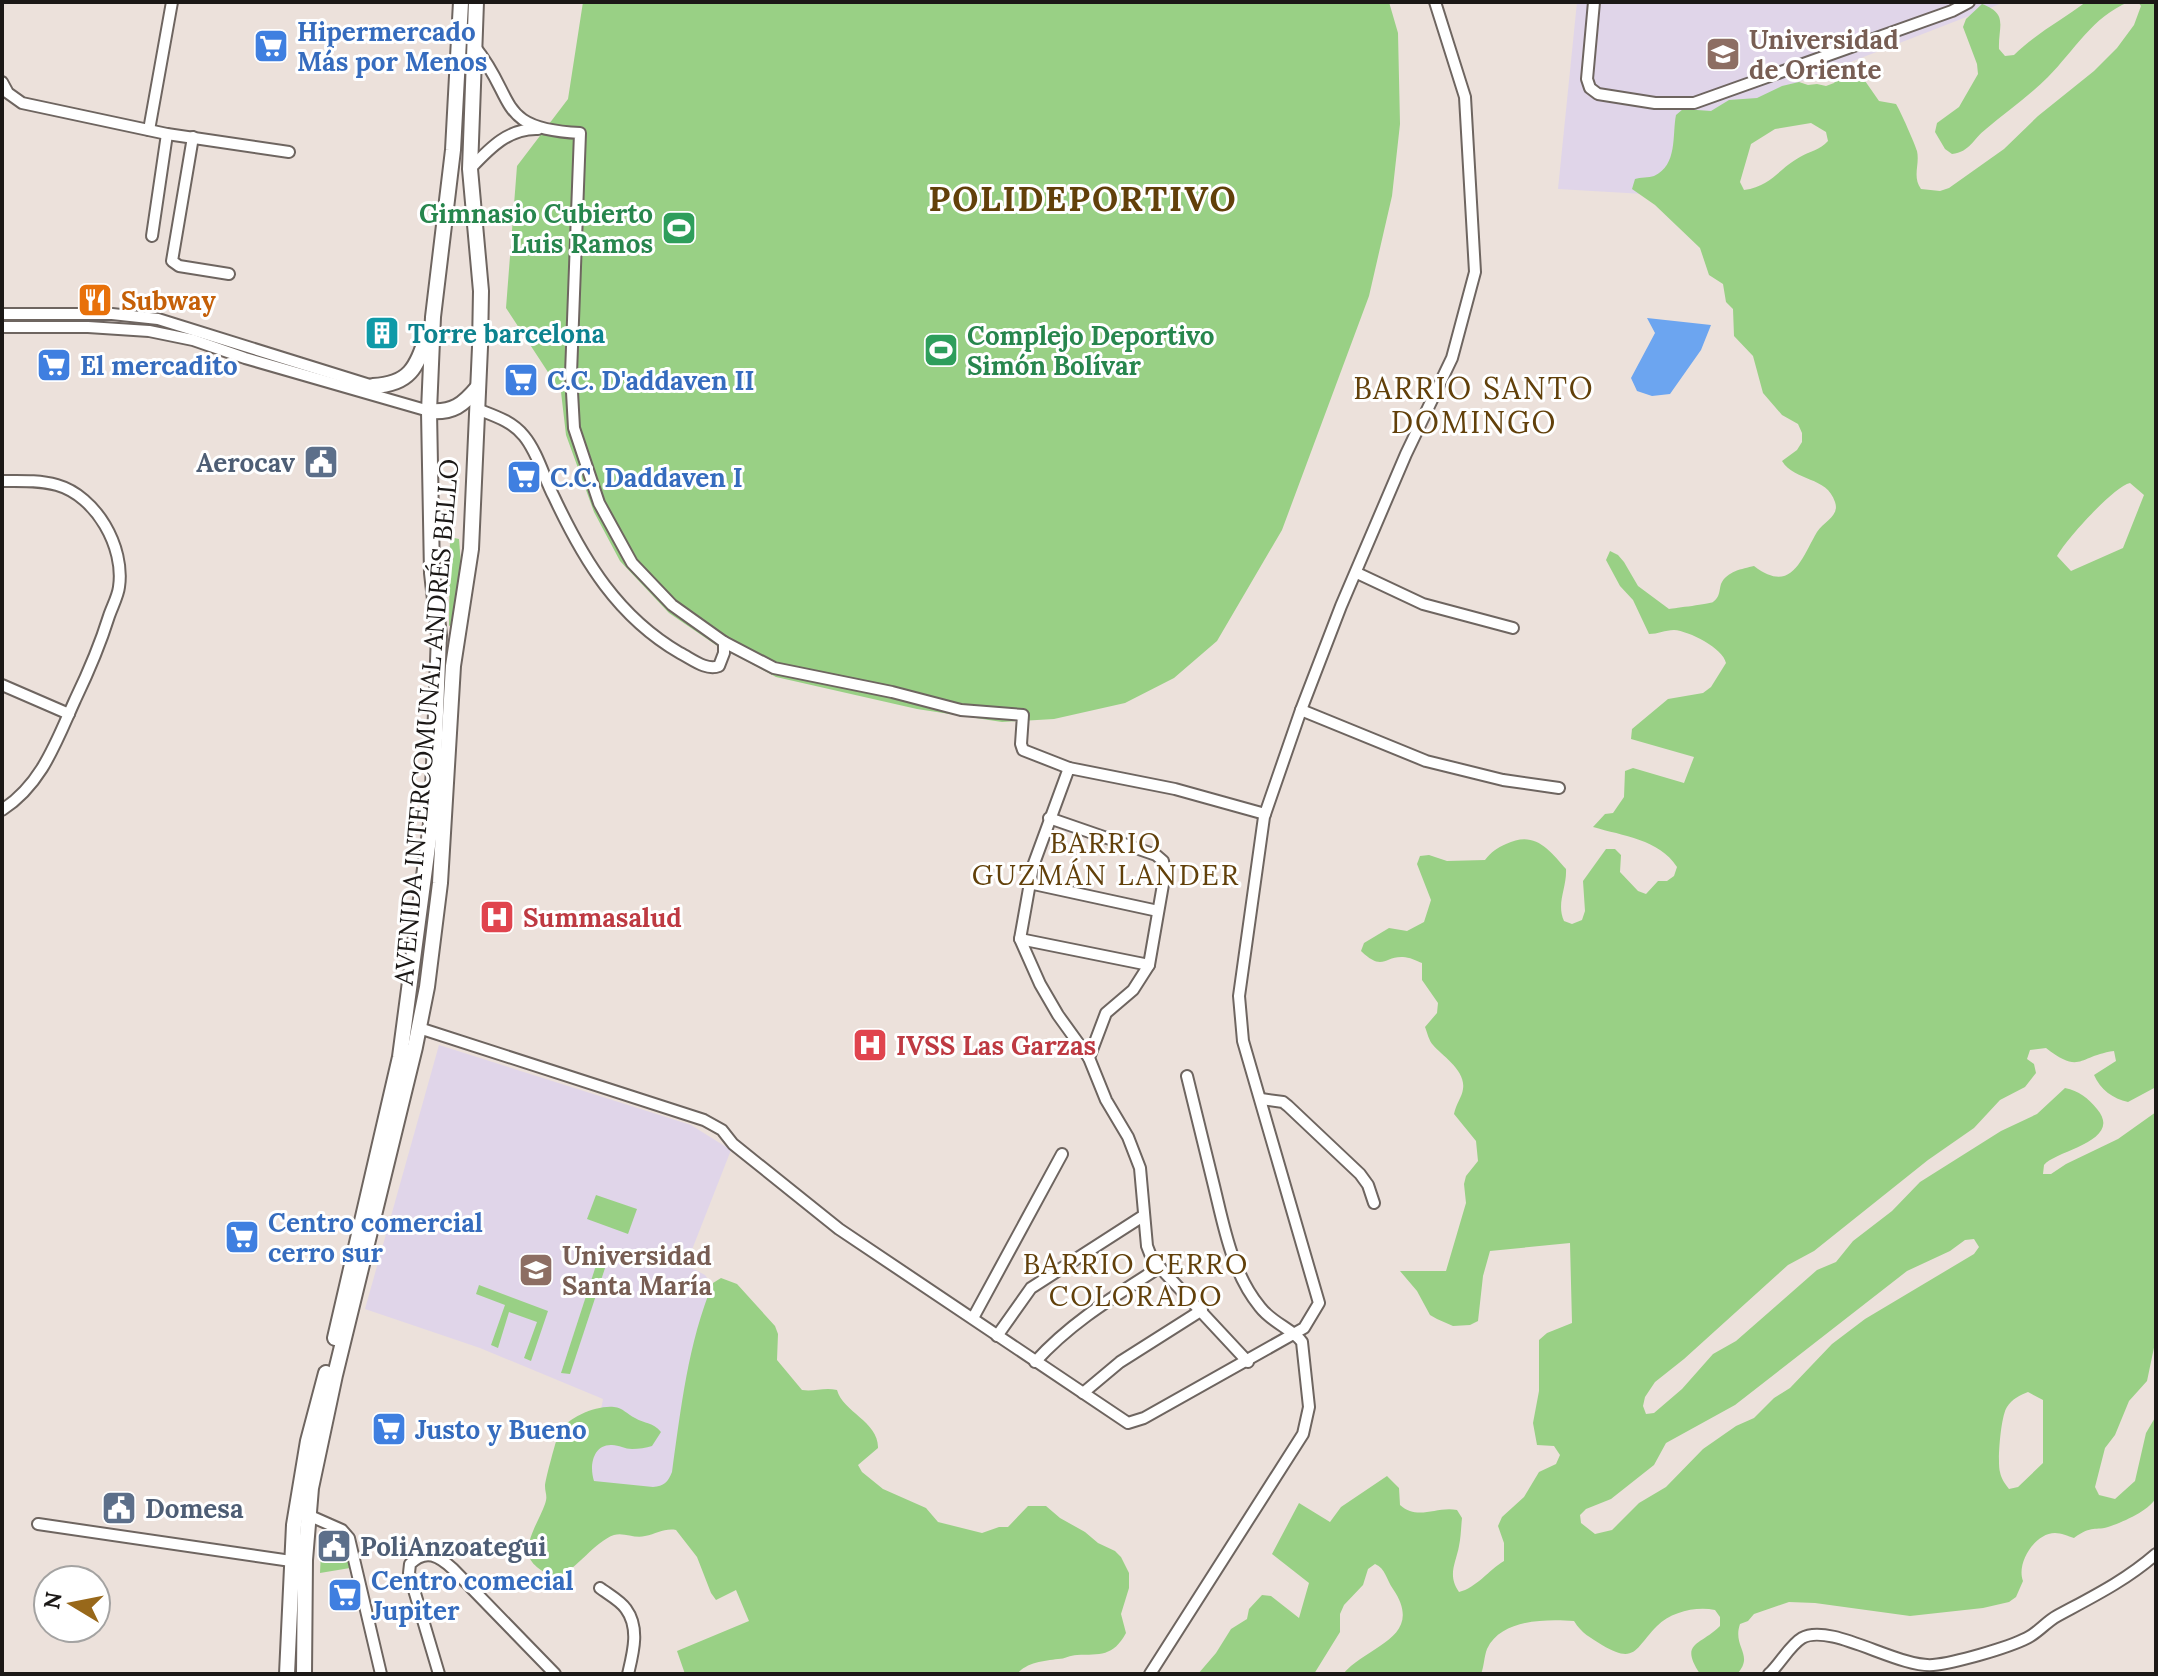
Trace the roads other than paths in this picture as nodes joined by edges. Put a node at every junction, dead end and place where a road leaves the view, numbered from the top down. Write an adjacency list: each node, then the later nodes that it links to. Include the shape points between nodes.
1 (172, 2): 10 (street, via 165,16)
2 (461, 2): 18 (main road, AVENIDA INTERCOMUNAL ANDRÉS BELLO, via 453,150)
3 (476, 2): 7 (main road, AVENIDA INTERCOMUNAL ANDRÉS BELLO)
4 (1435, 2): 25 (street, via 1465,97 1475,272 1452,358)
5 (1594, 2): 6 (street, via 1590,88 1598,94 1677,105)
6 (1969, 2)
7 (475, 47): 9 (street, via 510,109); 14 (main road, AVENIDA INTERCOMUNAL ANDRÉS BELLO)
8 (2, 82): 10 (street, via 22,103)
9 (539, 129): 14 (street, via 511,133); 27 (street, via 580,133 571,407 599,503 632,563 672,605)
10 (149, 130): 11 (street)
11 (167, 134): 12 (street); 15 (street)
12 (193, 137): 13 (street); 16 (street, via 172,261)
13 (289, 152)
14 (470, 169): 21 (main road, AVENIDA INTERCOMUNAL ANDRÉS BELLO, via 481,291)
15 (152, 236)
16 (229, 274)
17 (2, 314): 20 (street, via 158,319)
18 (433, 317): 20 (main road, via 418,364 408,377); 23 (main road, AVENIDA INTERCOMUNAL ANDRÉS BELLO)
19 (2, 327): 23 (street, via 149,331)
20 (373, 386)
21 (478, 387): 22 (main road, AVENIDA INTERCOMUNAL ANDRÉS BELLO); 23 (main road, via 448,413)
22 (477, 409): 27 (street, via 514,425 526,439 589,564 632,619 665,644 713,668 723,660); 40 (main road, AVENIDA INTERCOMUNAL ANDRÉS BELLO, via 471,549 453,666 440,883)
23 (429, 411): 58 (main road, AVENIDA INTERCOMUNAL ANDRÉS BELLO, via 432,573 439,635 432,816 400,1057 308,1441)
24 (2, 481): 30 (street, via 59,485 77,495 101,519 118,560 119,587)
25 (1357, 573): 26 (street, via 1423,604); 29 (street)
26 (1513, 628)
27 (724, 642): 31 (street, via 774,668 961,710 1023,715 1023,750)
28 (2, 685): 30 (street)
29 (1301, 710): 32 (street, via 1426,761); 34 (street)
30 (69, 714): 33 (street, via 39,775)
31 (1069, 768): 34 (street); 35 (street)
32 (1559, 788)
33 (2, 810)
34 (1265, 814): 43 (street, via 1239,996 1243,1041)
35 (1049, 818): 36 (street); 37 (street, via 1156,855 1165,873)
36 (1029, 883): 37 (street); 38 (street)
37 (1158, 911): 39 (street)
38 (1020, 939): 39 (street); 41 (street, via 1040,984)
39 (1149, 965): 41 (street, via 1133,990 1106,1013)
40 (419, 1028): 49 (street, via 704,1120 839,1229); 55 (main road, AVENIDA INTERCOMUNAL ANDRÉS BELLO, via 335,1375)
41 (1089, 1058): 46 (street, via 1140,1168)
42 (1187, 1076): 50 (street, via 1242,1279 1260,1307)
43 (1261, 1099): 45 (street, via 1288,1106 1360,1174); 50 (street, via 1319,1303)
44 (1062, 1154): 49 (street)
45 (1374, 1203)
46 (1143, 1216): 47 (street, via 1147,1246); 51 (street, via 1031,1288)
47 (1160, 1267): 48 (street); 52 (street, via 1083,1317)
48 (1202, 1310): 53 (street); 54 (street, via 1120,1362)
49 (973, 1318): 51 (street)
50 (1297, 1335): 53 (street); 66 (street, via 1305,1352 1309,1407 1303,1434)
51 (997, 1336): 52 (street)
52 (1035, 1362): 54 (street)
53 (1248, 1362): 54 (street, via 1136,1422 1121,1421)
54 (1083, 1393)
55 (308, 1515): 61 (main road, AVENIDA INTERCOMUNAL ANDRÉS BELLO); 62 (street, via 349,1538)
56 (38, 1524): 58 (street)
57 (2156, 1554): 67 (street, via 2133,1574 2052,1618 2034,1634 1992,1650 1921,1665 1812,1635 1797,1642)
58 (291, 1561): 60 (main road, AVENIDA INTERCOMUNAL ANDRÉS BELLO)
59 (600, 1588): 65 (street, via 626,1607 631,1620 635,1644)
60 (287, 1674)
61 (304, 1674)
62 (381, 1674)
63 (439, 1674): 64 (street, via 409,1573 416,1557 426,1554 438,1555)
64 (555, 1674)
65 (628, 1674)
66 (1150, 1674)
67 (1769, 1674)

